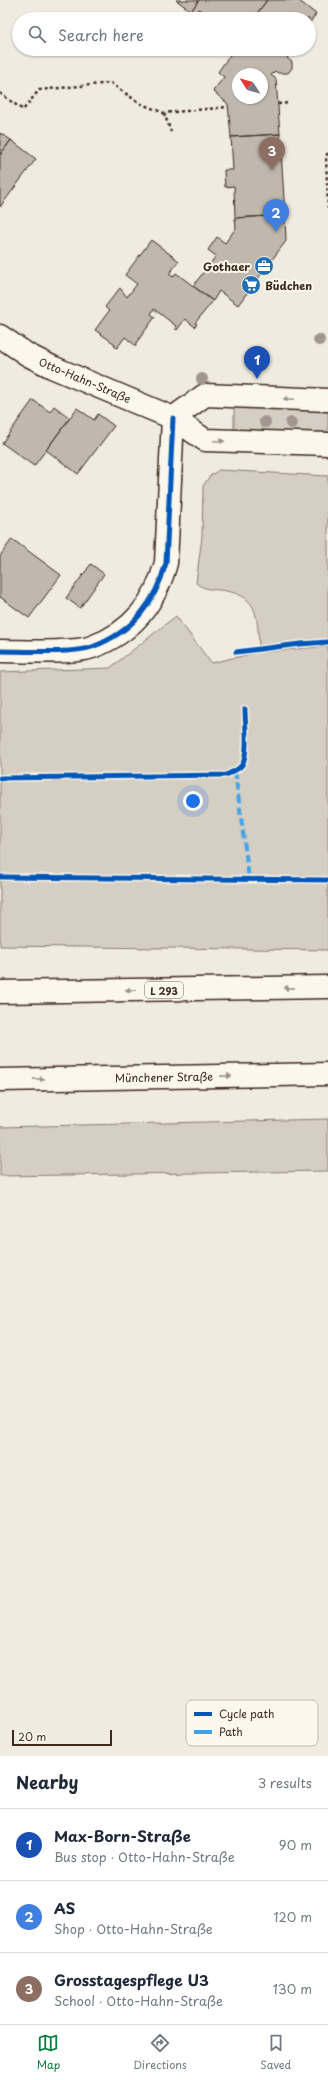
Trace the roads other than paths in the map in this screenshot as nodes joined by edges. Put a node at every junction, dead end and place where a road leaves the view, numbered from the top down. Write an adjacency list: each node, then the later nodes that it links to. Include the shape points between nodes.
1 (0, 336): 3 (main road, Otto-Hahn-Straße, via 52,367)
2 (328, 400): 3 (main road, one-way to 3, via 205,395)
3 (173, 418): 4 (main road, Otto-Hahn-Straße, one-way to 4, via 205,440); 5 (main road, via 166,563 161,582 145,609 125,629 92,647 76,650)
4 (328, 444)
5 (0, 651)
6 (328, 987): 7 (main road, L 293, one-way to 7)
7 (0, 992)
8 (328, 1074): 9 (main road, Münchener Straße, one-way to 8)
9 (0, 1080)

